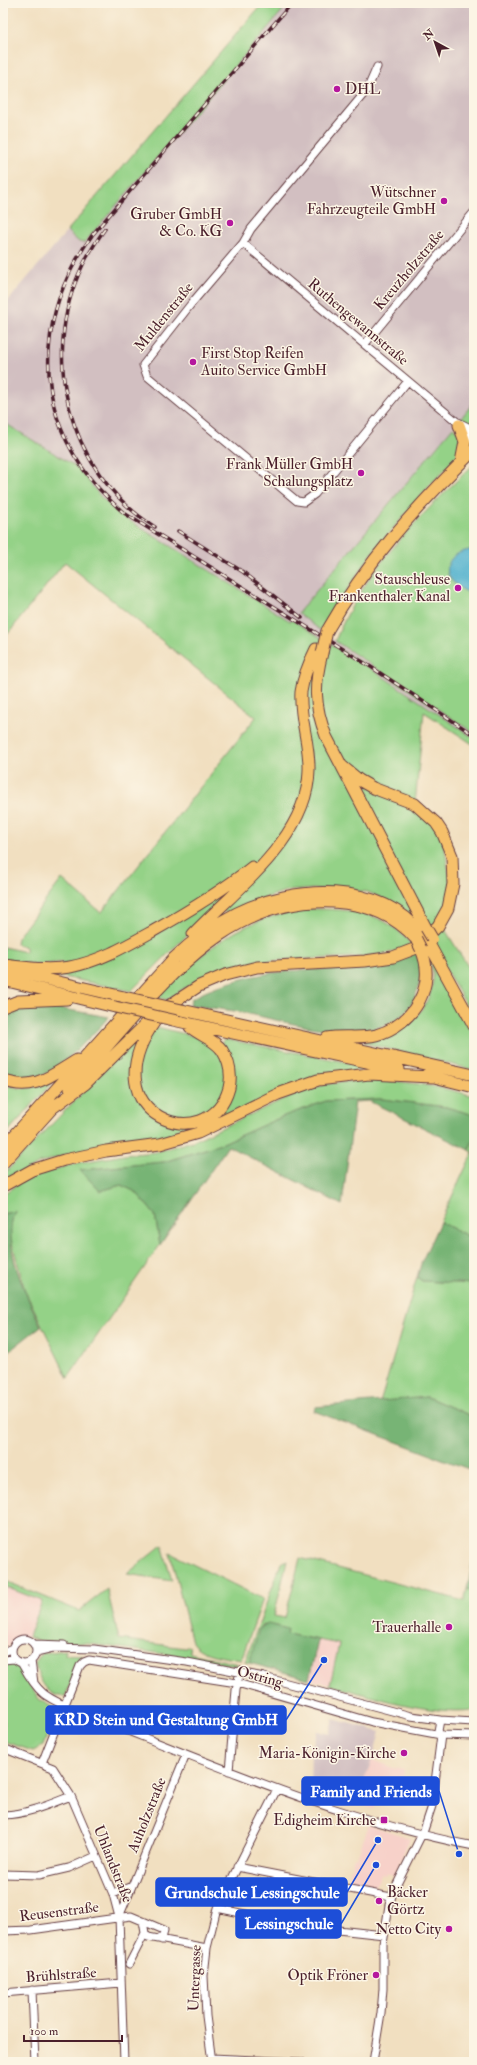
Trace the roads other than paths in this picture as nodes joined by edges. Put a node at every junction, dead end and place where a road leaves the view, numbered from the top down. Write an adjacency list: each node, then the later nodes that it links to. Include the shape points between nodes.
1 (377, 67): 3 (street, Muldenstraße, via 368,90 251,228)
2 (474, 212): 4 (street, Kreuzholzstraße)
3 (243, 243): 4 (street, Ruthengewannstraße); 5 (street, Muldenstraße, via 146,358 143,365 147,376 297,501 304,502 315,494)
4 (365, 344): 5 (street, Ruthengewannstraße)
5 (408, 381): 6 (street, Ruthengewannstraße)
6 (457, 423): 7 (street, Ruthengewannstraße); 8 (street, Ruthengewannstraße); 10 (highway, via 466,442)
7 (474, 430)
8 (474, 440)
9 (474, 450): 10 (highway)
10 (461, 463): 11 (highway, via 405,521 367,567 327,631)
11 (319, 651): 12 (highway, via 316,705 326,736); 13 (highway, via 308,666 301,693 309,755 308,787 298,816)
12 (342, 766): 14 (highway); 20 (highway, via 373,788 415,804 442,832 452,856 454,884 448,908 438,926 414,948 393,957 366,961 274,965 238,971 205,983)
13 (279, 845): 15 (highway, via 194,933); 16 (highway, via 222,890 155,930 101,958 68,967 48,969)
14 (424, 938): 15 (highway, via 405,916 375,900 343,894 308,893 266,902 238,913 199,937); 23 (highway); 24 (highway, via 427,969 424,991 415,1010 407,1018 396,1026 376,1034 355,1038 336,1036); 30 (highway, via 388,915 340,902 295,903 242,922 214,938 173,974)
15 (173, 959): 25 (highway)
16 (3, 965)
17 (3, 969): 24 (highway, bridge)
18 (3, 980): 19 (highway)
19 (74, 998): 21 (highway, via 50,1001 25,1000); 22 (highway, bridge)
20 (168, 1005): 22 (highway, via 140,1047 136,1058 136,1082 139,1094 152,1112 169,1122 189,1124 218,1109 227,1093 230,1075 221,1050 208,1037 195,1031); 30 (highway, via 142,1026 85,1084)
21 (3, 1007)
22 (186, 1022): 27 (highway)
23 (474, 1026)
24 (316, 1039): 26 (highway)
25 (85, 1056): 28 (highway, via 42,1081 22,1085); 31 (highway)
26 (474, 1075)
27 (432, 1077): 29 (highway); 33 (highway, via 369,1074 318,1080 278,1094 185,1138 64,1160 32,1170)
28 (3, 1080)
29 (474, 1087)
30 (51, 1109): 32 (highway)
31 (3, 1148)
32 (3, 1163)
33 (3, 1186)
34 (34, 1644): 35 (street, via 27,1639 21,1639); 36 (street, Ostring, via 53,1643); 38 (street)
35 (12, 1648): 37 (street); 39 (street)
36 (86, 1649): 38 (street, Ostring, via 53,1648); 43 (street, Ostring)
37 (3, 1652)
38 (36, 1652): 41 (street)
39 (14, 1659): 40 (street); 42 (street)
40 (3, 1660)
41 (31, 1662): 42 (street); 44 (street)
42 (22, 1664): 44 (street)
43 (240, 1671): 45 (street); 47 (street, Ostring, via 382,1710)
44 (34, 1683): 46 (street, via 45,1696)
45 (237, 1684): 46 (street, Ostring, via 89,1660 80,1666); 49 (street, Ostring, via 372,1722); 54 (street)
46 (65, 1706): 52 (street); 53 (street, Ostring)
47 (440, 1720): 48 (street, Ostring); 49 (street, via 438,1731)
48 (474, 1722)
49 (441, 1735): 50 (street, Ostring); 58 (street, via 432,1806)
50 (474, 1736)
51 (3, 1748): 53 (street, Uhlandstraße)
52 (186, 1754): 54 (street); 63 (street, Auholzstraße)
53 (42, 1763): 56 (street, Uhlandstraße, via 53,1768)
54 (229, 1771): 55 (street)
55 (278, 1789): 58 (street, via 365,1820); 61 (street, Untergasse)
56 (71, 1796): 57 (street, via 40,1809); 60 (street, Uhlandstraße)
57 (3, 1814)
58 (422, 1836): 59 (street); 65 (street)
59 (474, 1846)
60 (96, 1856): 62 (street, via 69,1868 39,1875); 64 (street, Uhlandstraße)
61 (237, 1867): 65 (street); 66 (street, Untergasse)
62 (3, 1874)
63 (131, 1888): 64 (street); 67 (street, Auholzstraße)
64 (113, 1894): 67 (street, Uhlandstraße)
65 (391, 1897): 71 (street)
66 (217, 1908): 71 (street, via 301,1926); 73 (street, Untergasse)
67 (119, 1918): 68 (street, Reusenstraße, via 132,1916); 69 (street, Reusenstraße, via 31,1930); 75 (street, Uhlandstraße)
68 (143, 1921): 70 (street); 72 (street, Reusenstraße, via 164,1930)
69 (3, 1931)
70 (145, 1933): 72 (street, via 148,1937); 74 (street)
71 (384, 1935): 82 (street, via 383,1995)
72 (162, 1940): 73 (street)
73 (207, 1948): 78 (street, Untergasse, via 204,1976)
74 (129, 1964)
75 (121, 1984): 76 (street, Brühlstraße); 80 (street, Uhlandstraße)
76 (32, 1990): 77 (street, Brühlstraße); 79 (street)
77 (3, 1993)
78 (212, 2060): 81 (street)
79 (35, 2062)
80 (124, 2062)
81 (302, 2062)
82 (373, 2062)

